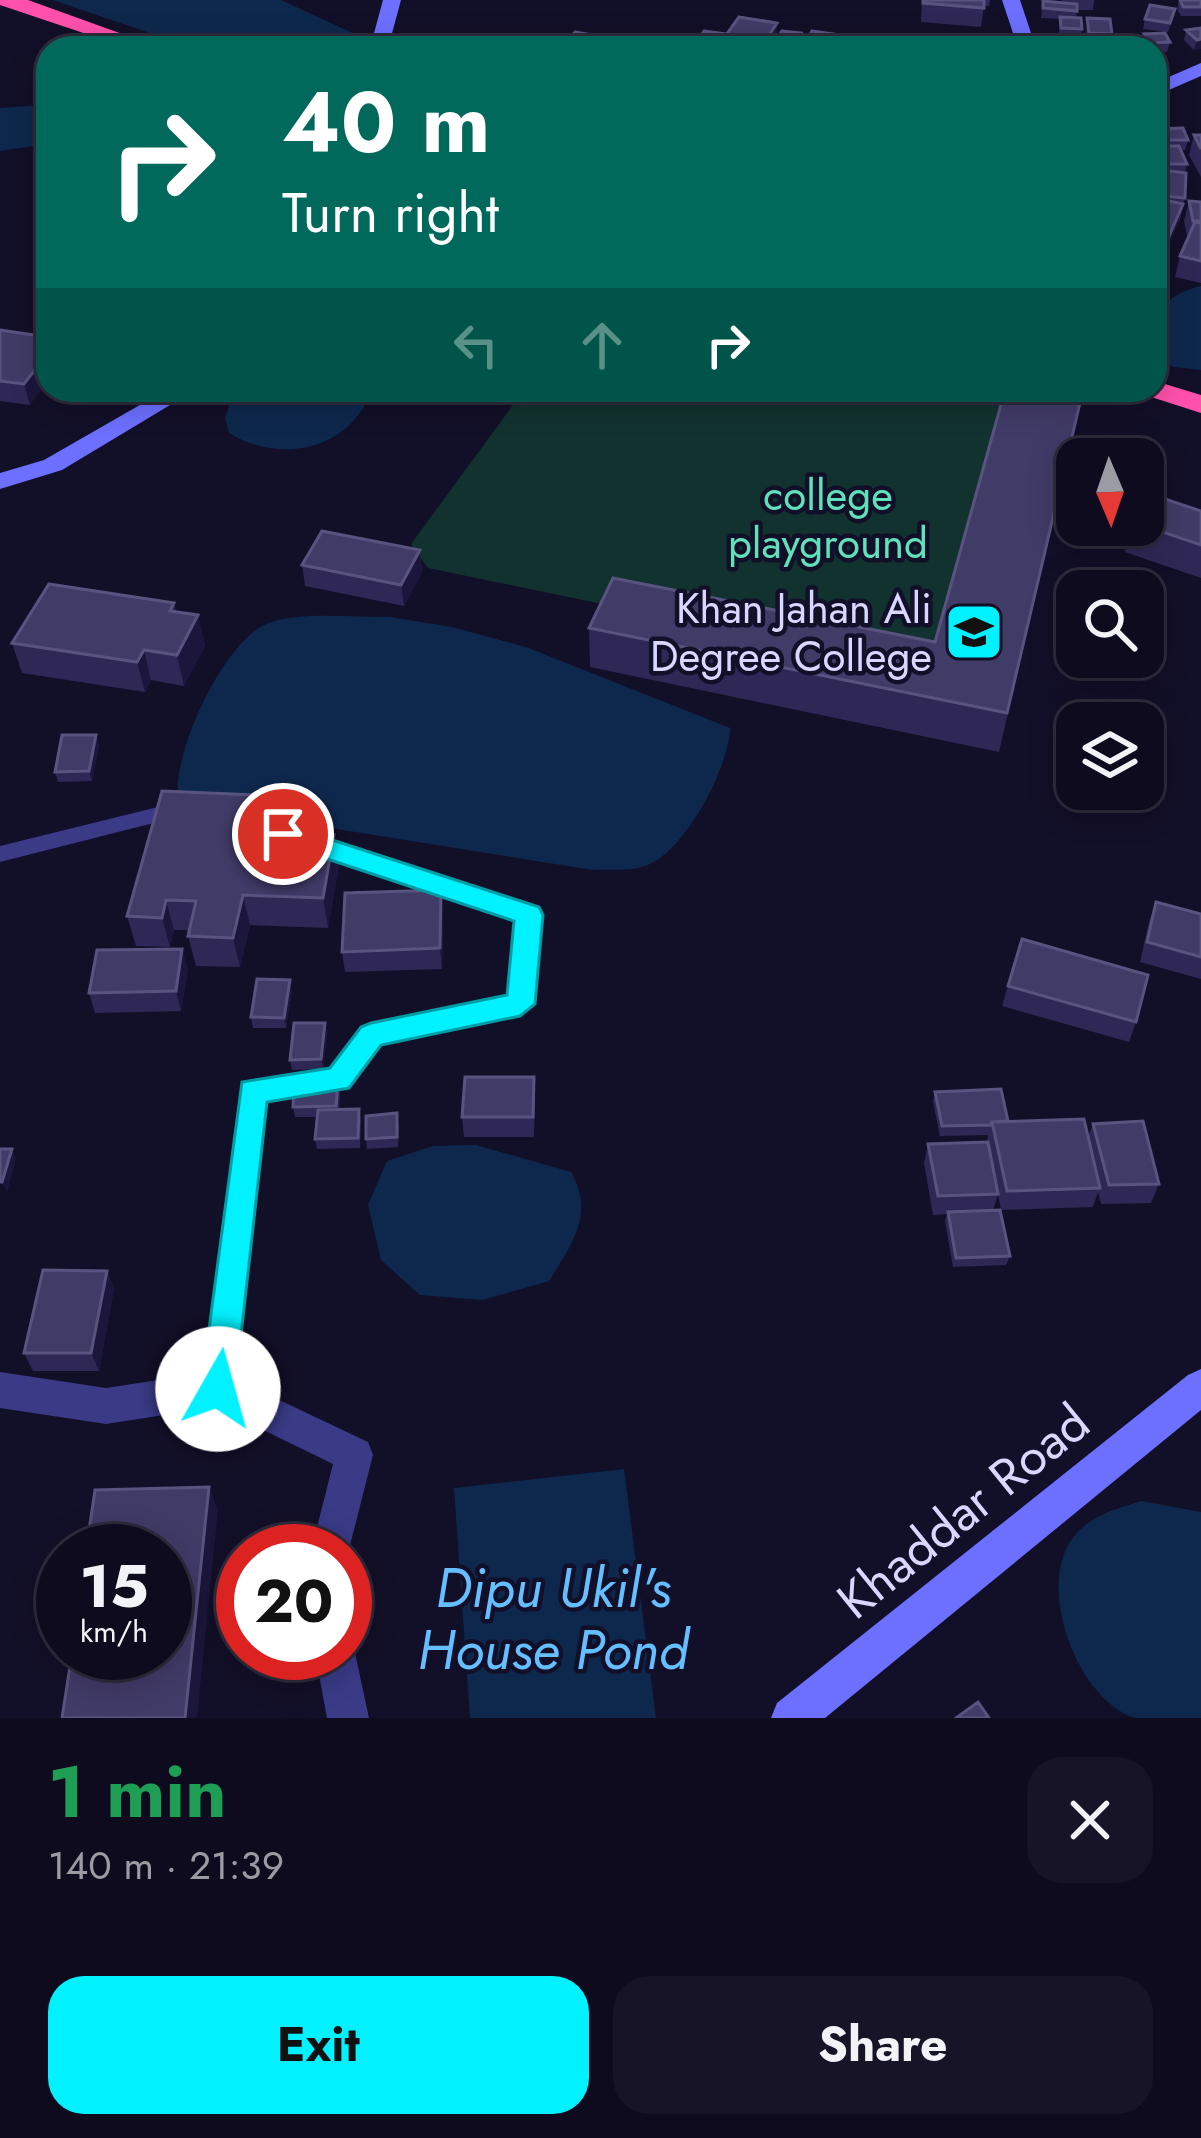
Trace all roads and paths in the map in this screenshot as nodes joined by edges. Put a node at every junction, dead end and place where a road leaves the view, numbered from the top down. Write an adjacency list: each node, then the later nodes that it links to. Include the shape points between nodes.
1 (7, 0): 4 (highway)
2 (392, 0): 5 (street)
3 (1011, 0): 6 (street)
4 (114, 36)
5 (383, 36)
6 (1023, 36)
7 (1201, 68): 8 (street)
8 (1167, 84)
9 (1167, 393): 11 (highway)
10 (162, 402): 12 (street, via 53,465)
11 (1201, 404)
12 (0, 481)
13 (196, 813): 15 (lane, via 180,810)
14 (297, 837): 17 (lane, via 529,915 520,1004 371,1035 339,1079 253,1091)
15 (0, 854)
16 (1201, 1387): 22 (street, Khaddar Road)
17 (218, 1389): 18 (street, via 106,1406); 19 (street, via 354,1454)
18 (0, 1390)
19 (337, 1524)
20 (340, 1680): 21 (street)
21 (348, 1718)
22 (792, 1718)

